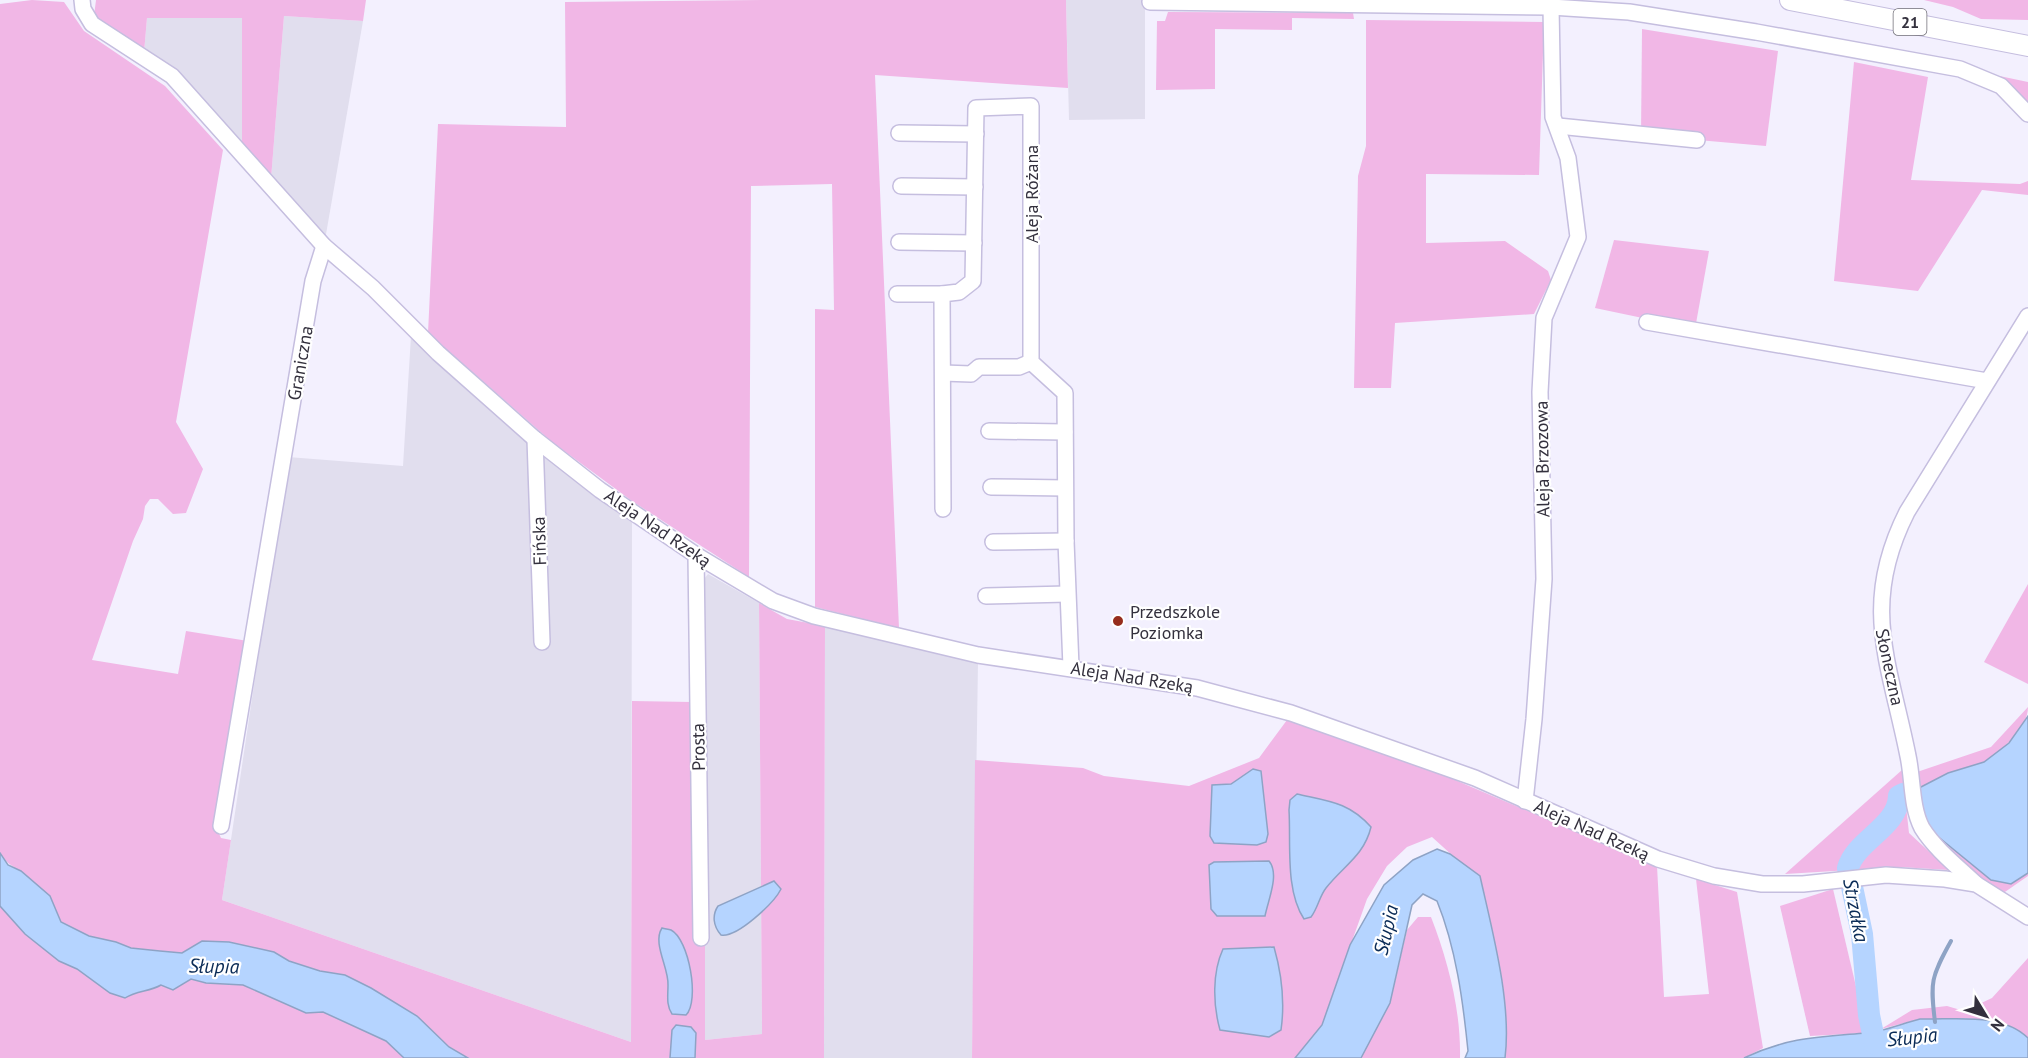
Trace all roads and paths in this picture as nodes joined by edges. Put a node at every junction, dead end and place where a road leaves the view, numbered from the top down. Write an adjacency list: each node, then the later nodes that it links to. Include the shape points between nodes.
1 (82, 0): 17 (street, via 83,9 98,30 179,83)
2 (1790, 0): 5 (main road, 21)
3 (1150, 2): 4 (street)
4 (1551, 7): 8 (street, via 1656,15 1960,69 2001,86); 9 (street, Aleja Brzozowa, via 1552,103)
5 (1984, 36): 6 (main road, 21); 7 (main road, 21)
6 (2028, 36)
7 (2028, 46)
8 (2028, 114)
9 (1558, 126): 12 (street); 38 (street, Aleja Brzozowa, via 1568,158 1578,237 1544,318 1540,392 1544,579)
10 (899, 133): 11 (street)
11 (976, 134): 14 (street, Aleja Różana); 22 (street, Aleja Różana, via 976,108 1031,106)
12 (1697, 140)
13 (901, 186): 14 (street)
14 (975, 186): 16 (street, Aleja Różana)
15 (899, 242): 16 (street)
16 (974, 243): 19 (street, Aleja Różana, via 973,281 960,292)
17 (324, 246): 27 (street, Aleja Nad Rzeką); 39 (street, Graniczna, via 314,281)
18 (897, 294): 19 (street, Aleja Różana)
19 (942, 294): 23 (street)
20 (2028, 316): 24 (street, Słoneczna)
21 (1647, 322): 24 (street)
22 (1031, 362): 23 (street, via 1019,367 979,367 971,374); 26 (street, via 1065,393)
23 (943, 373): 30 (street)
24 (1987, 381): 40 (street, Słoneczna, via 1892,541 1883,573 1880,619 1911,766 1916,813 1933,842)
25 (989, 431): 26 (street)
26 (1065, 432): 29 (street)
27 (535, 439): 33 (street, Aleja Nad Rzeką, via 600,490); 36 (street, Fińska)
28 (991, 487): 29 (street)
29 (1065, 488): 31 (street)
30 (943, 508)
31 (1066, 541): 32 (street); 34 (street)
32 (993, 542)
33 (696, 555): 37 (street, Aleja Nad Rzeką, via 773,601 814,616 978,655); 42 (street, Prosta)
34 (1067, 594): 35 (street); 37 (street)
35 (986, 596)
36 (542, 642)
37 (1071, 667): 38 (street, Aleja Nad Rzeką, via 1197,687 1291,713 1474,778)
38 (1525, 801): 40 (street, Aleja Nad Rzeką, via 1658,859 1714,876 1761,884 1916,876)
39 (221, 826)
40 (1976, 884): 41 (street, Aleja Nad Rzeką)
41 (2028, 917)
42 (701, 938)

